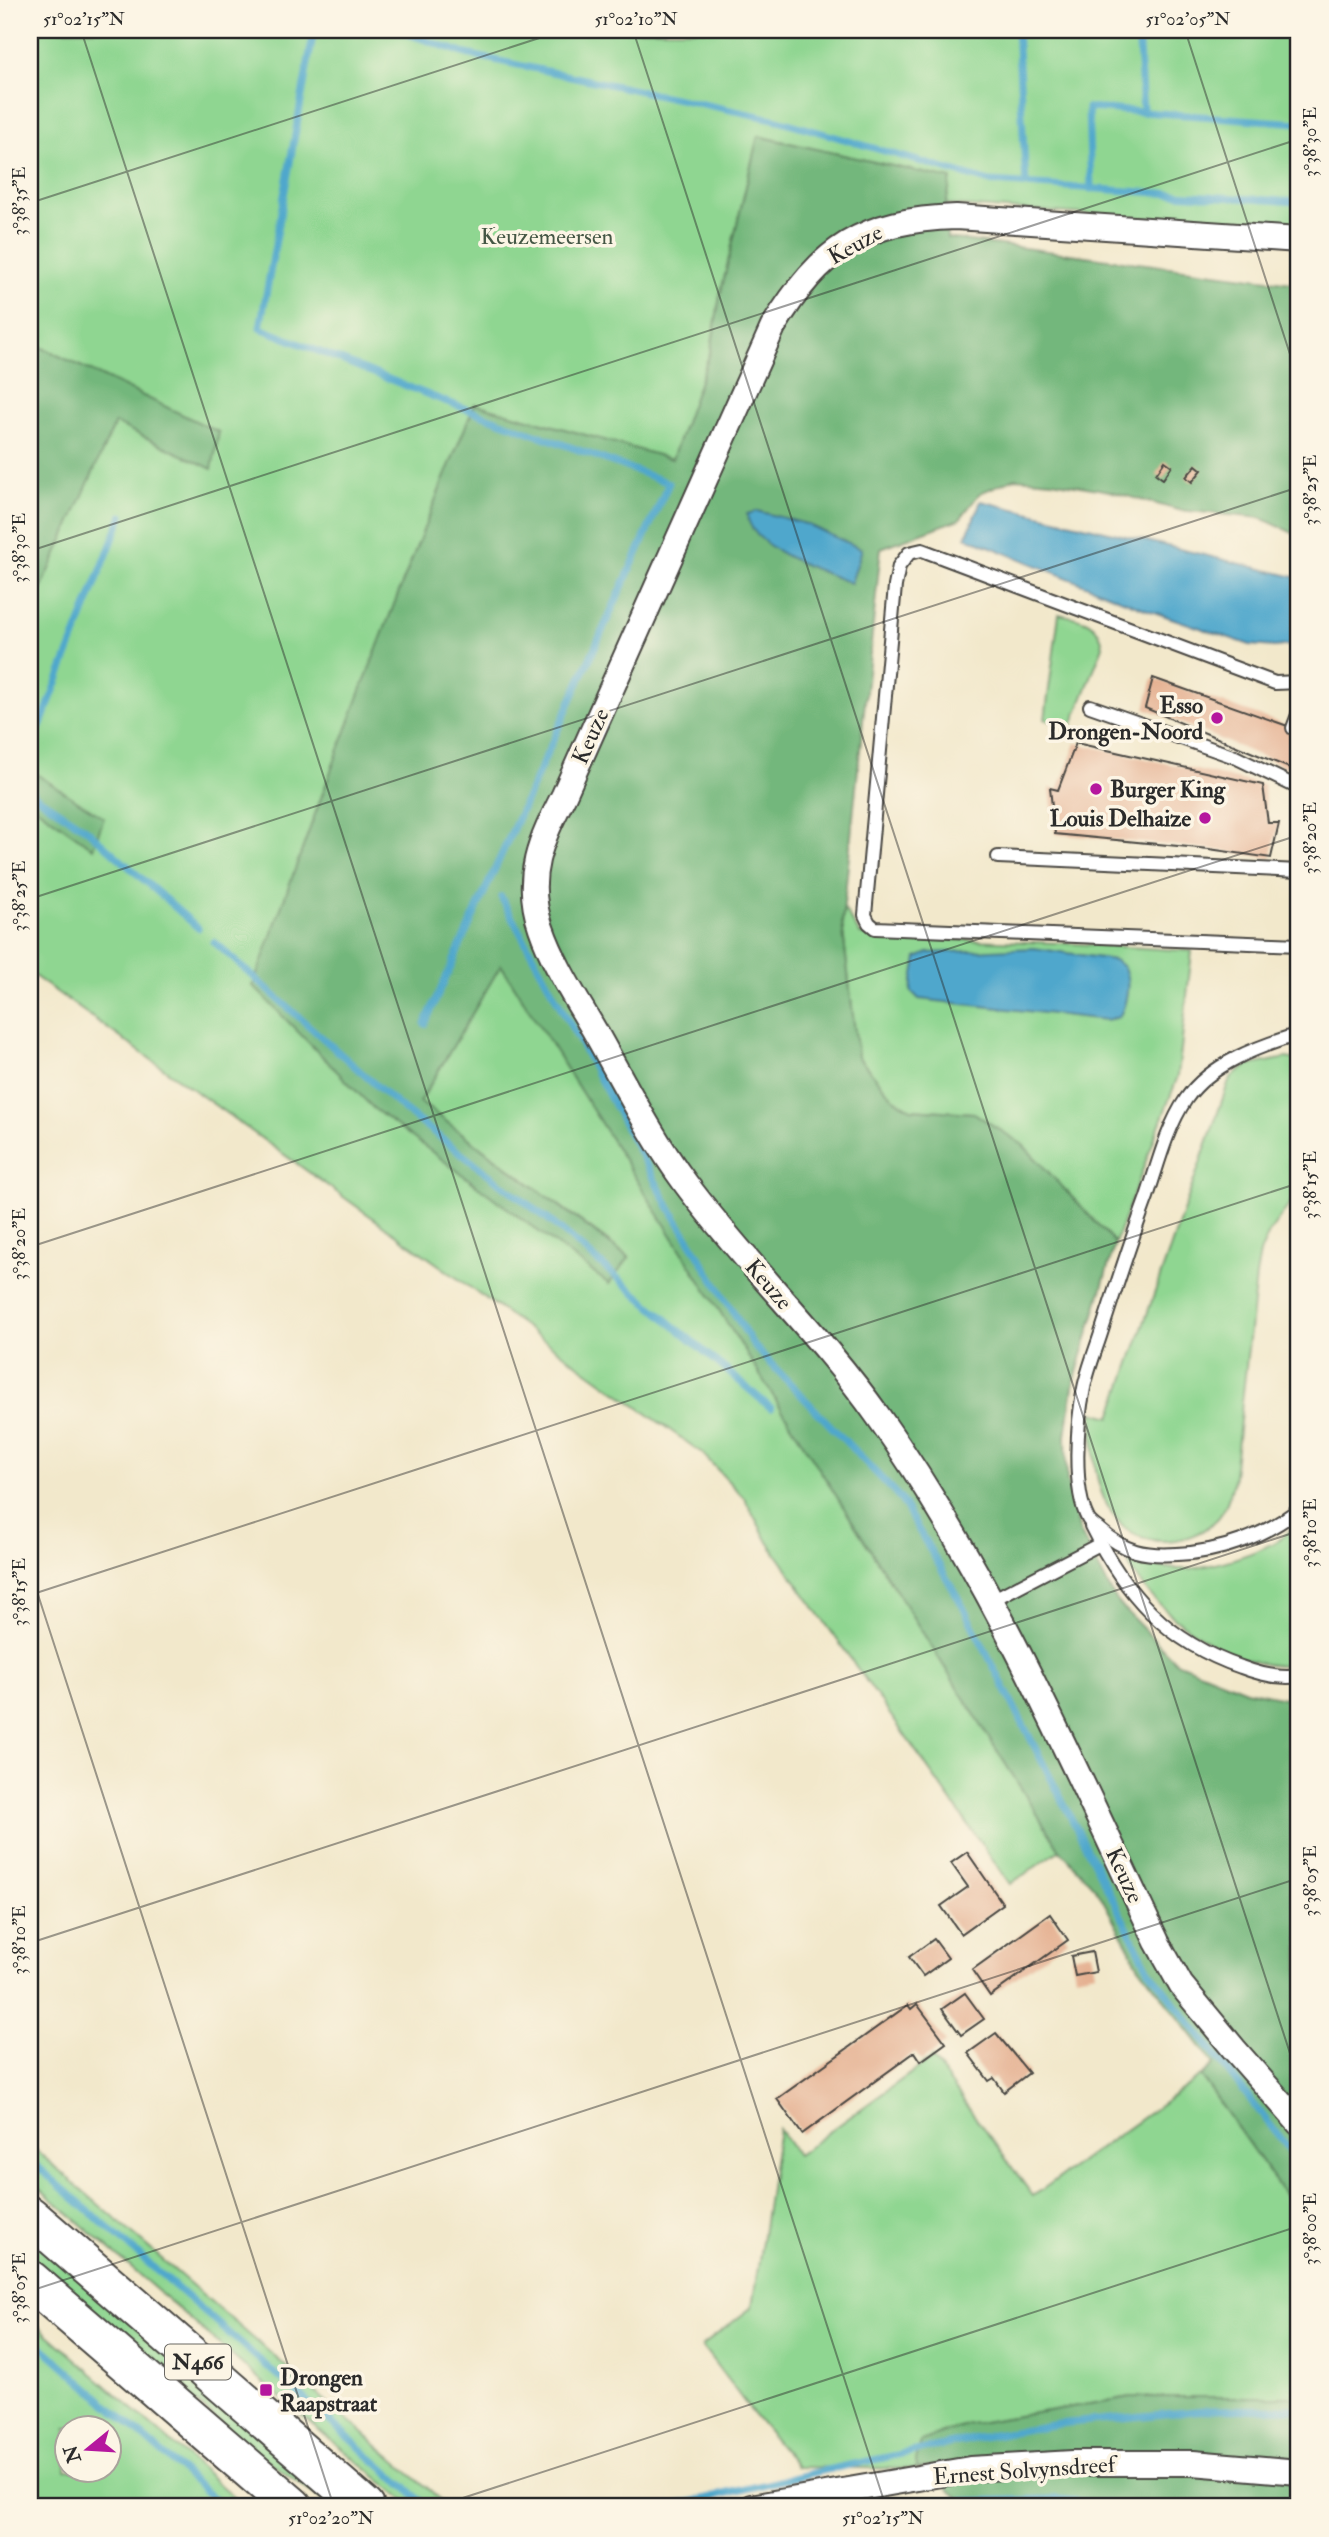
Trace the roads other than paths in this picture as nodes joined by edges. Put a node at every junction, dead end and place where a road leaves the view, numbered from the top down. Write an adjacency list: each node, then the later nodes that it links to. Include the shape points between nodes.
1 (1299, 240): 14 (street, Keuze, via 918,218 855,239 821,262 795,291 773,327 542,838 533,873 534,905 553,956 657,1140 693,1194 834,1357 877,1415)
2 (1299, 682): 9 (lane, via 1275,683 922,550 909,553 899,566 895,586 865,915 875,928)
3 (1090, 706): 6 (lane, via 1278,770)
4 (1299, 712): 5 (lane)
5 (1293, 728)
6 (1299, 788)
7 (998, 857): 8 (lane)
8 (1299, 871)
9 (1299, 945)
10 (1299, 1034): 12 (lane, via 1246,1053 1210,1074 1187,1097 1173,1122 1084,1387 1077,1437 1079,1485)
11 (1299, 1509): 12 (lane, via 1266,1532 1182,1554 1134,1552)
12 (1088, 1520): 13 (lane)
13 (1100, 1544): 14 (lane); 15 (lane, via 1128,1589 1197,1650 1254,1672)
14 (992, 1601): 16 (street, Keuze, via 1181,1985)
15 (1299, 1676)
16 (1299, 2123)
17 (30, 2216): 21 (highway, N466)
18 (30, 2280): 20 (highway, N466)
19 (1299, 2472): 22 (street, Ernest Solvynsdreef, via 1193,2463 970,2469)
20 (293, 2507)
21 (365, 2507)
22 (751, 2507)

